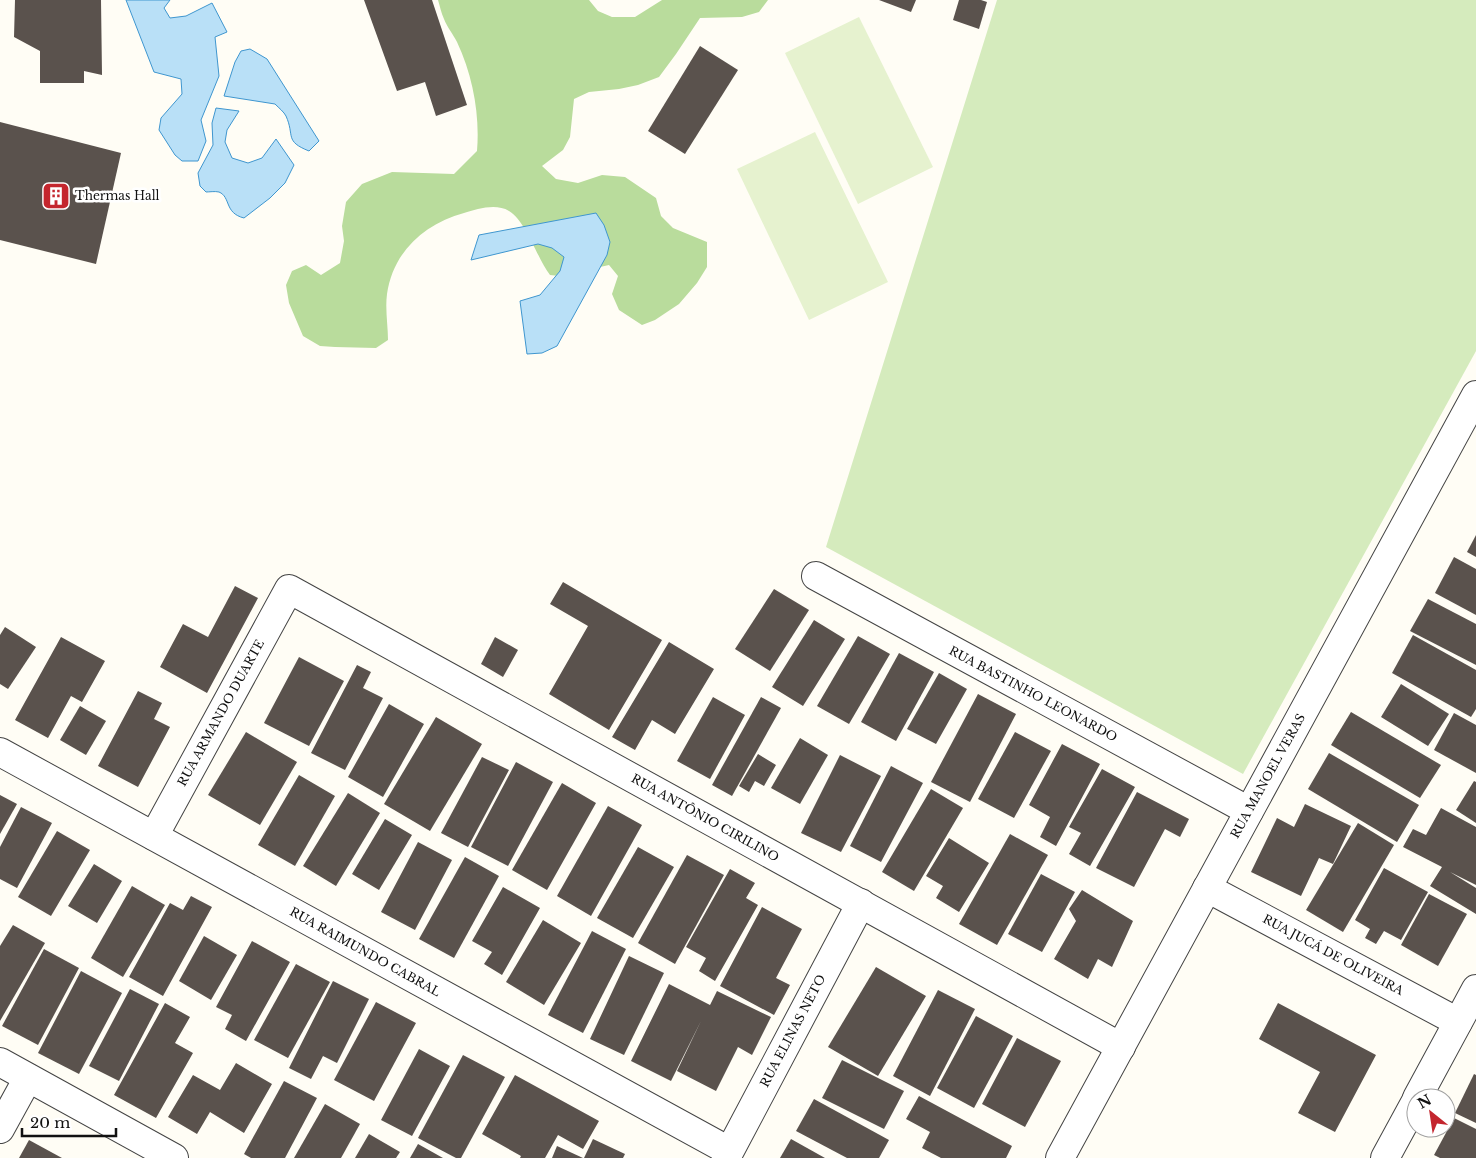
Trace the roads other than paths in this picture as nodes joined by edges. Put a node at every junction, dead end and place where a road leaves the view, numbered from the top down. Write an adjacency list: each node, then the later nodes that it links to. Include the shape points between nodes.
1 (1476, 395): 5 (street, RUA MANOEL VERAS)
2 (816, 576): 5 (street, RUA BASTINHO LEONARDO)
3 (289, 589): 6 (street, RUA ARMANDO DUARTE); 8 (street, RUA ANTÔNIO CIRILINO)
4 (0, 752): 6 (street, RUA RAIMUNDO CABRAL)
5 (1250, 811): 7 (street, RUA MANOEL VERAS)
6 (154, 836): 17 (street, RUA RAIMUNDO CABRAL)
7 (1207, 888): 10 (street, RUA JUCÁ DE OLIVEIRA); 11 (street, RUA MANOEL VERAS)
8 (861, 903): 11 (street, RUA ANTÔNIO CIRILINO); 17 (street, RUA ELINAS NETO)
9 (1476, 989): 10 (street)
10 (1458, 1022): 14 (street)
11 (1121, 1047): 19 (street, RUA MANOEL VERAS)
12 (0, 1062): 13 (street)
13 (28, 1078): 16 (street); 18 (street)
14 (1423, 1088)
15 (1406, 1119): 20 (street)
16 (0, 1128)
17 (728, 1155)
18 (174, 1158)
19 (1060, 1158)
20 (1385, 1158)

